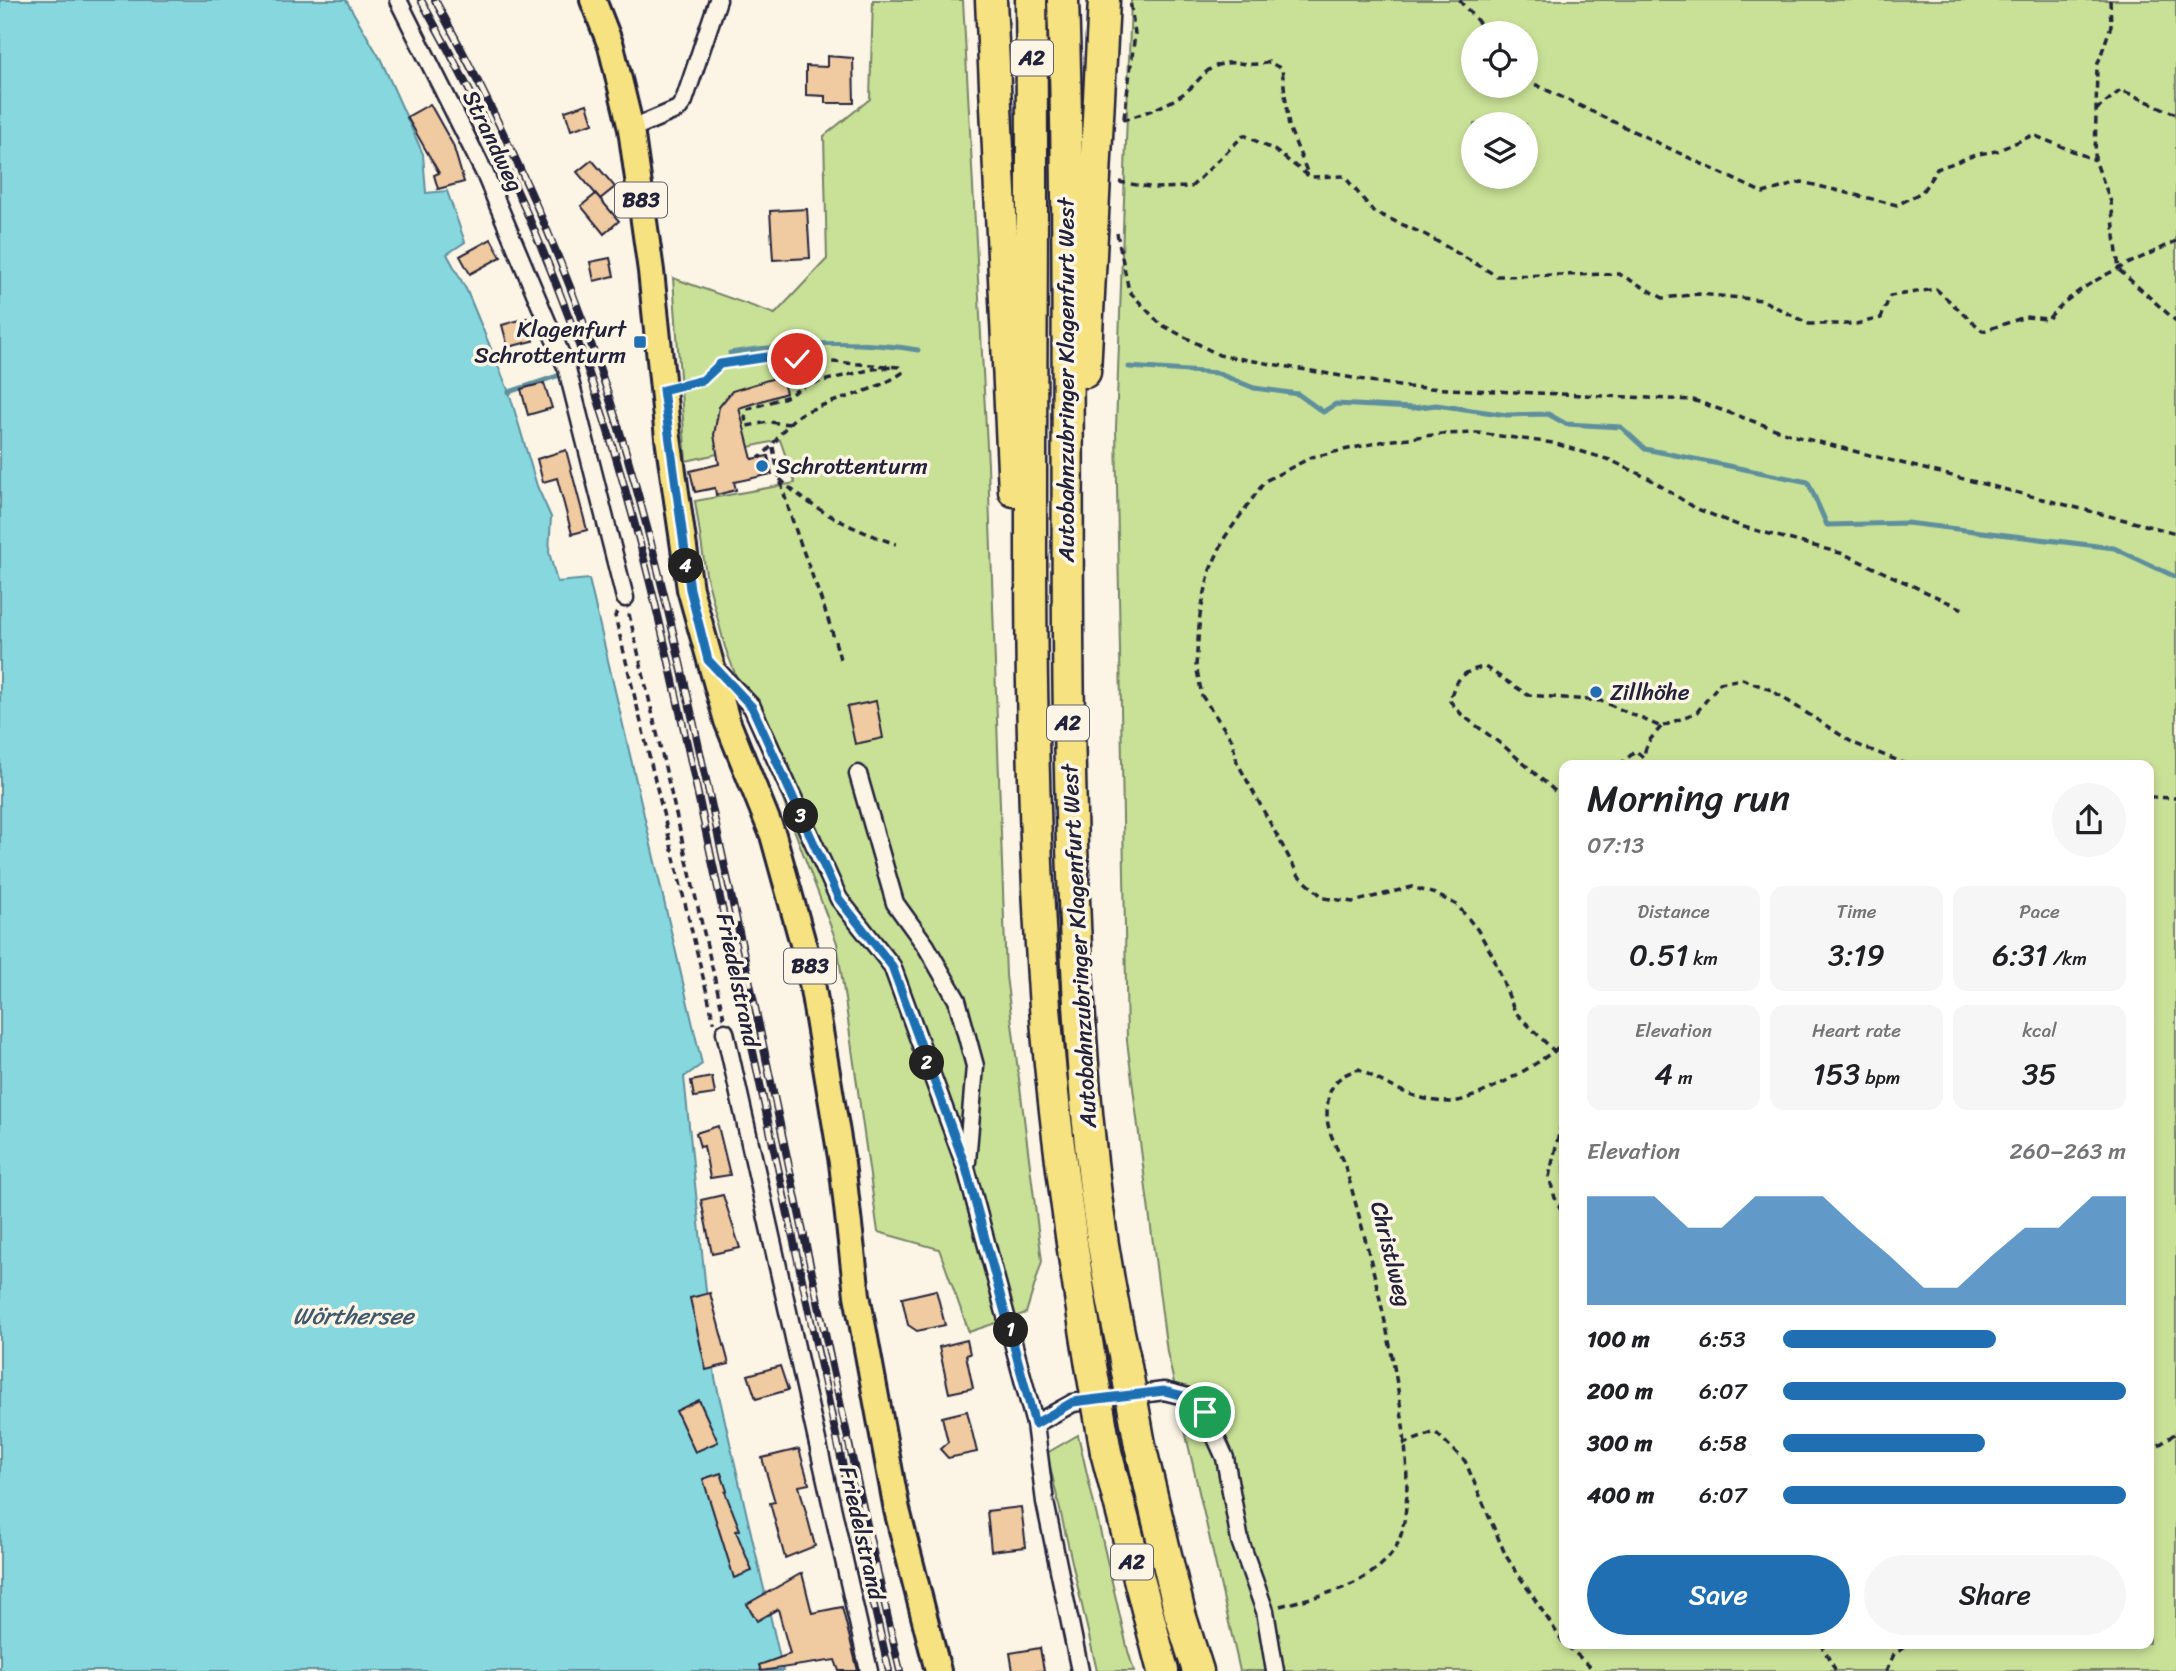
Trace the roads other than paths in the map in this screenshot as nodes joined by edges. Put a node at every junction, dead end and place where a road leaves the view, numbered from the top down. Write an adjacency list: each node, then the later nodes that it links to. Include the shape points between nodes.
1 (398, 0): 11 (street, Strandweg, via 485,174 567,369)
2 (593, 0): 8 (main road, B83, via 611,46)
3 (718, 0): 8 (street, via 684,101 678,109)
4 (991, 0): 10 (highway, via 1015,500)
5 (1031, 0): 10 (highway, Autobahnzubringer Klagenfurt West / A2)
6 (1063, 0): 9 (highway, Autobahnzubringer Klagenfurt West / A2)
7 (1104, 0): 9 (highway, via 1084,388)
8 (631, 128): 12 (main road, B83, via 690,589)
9 (1067, 475): 21 (highway, Autobahnzubringer Klagenfurt West / A2, bridge, via 1068,736 1077,970 1093,1167 1140,1445)
10 (1033, 573): 20 (highway, Autobahnzubringer Klagenfurt West / A2, bridge, via 1045,1005 1063,1180 1106,1452)
11 (625, 598)
12 (708, 660): 15 (street, via 752,707 839,899 892,966); 18 (main road, B83, via 727,721 774,835 809,965 842,1163 857,1294 897,1510)
13 (858, 774): 15 (street, via 895,903 957,1000 975,1066)
14 (725, 1032): 17 (street, Friedelstrand)
15 (966, 1168): 16 (street)
16 (1035, 1424): 19 (street, via 1045,1502); 22 (street, via 1073,1402 1164,1391 1188,1397 1205,1412 1225,1458 1240,1541 1265,1611)
17 (869, 1671)
18 (938, 1671)
19 (1080, 1671)
20 (1163, 1671)
21 (1198, 1671)
22 (1276, 1671)

